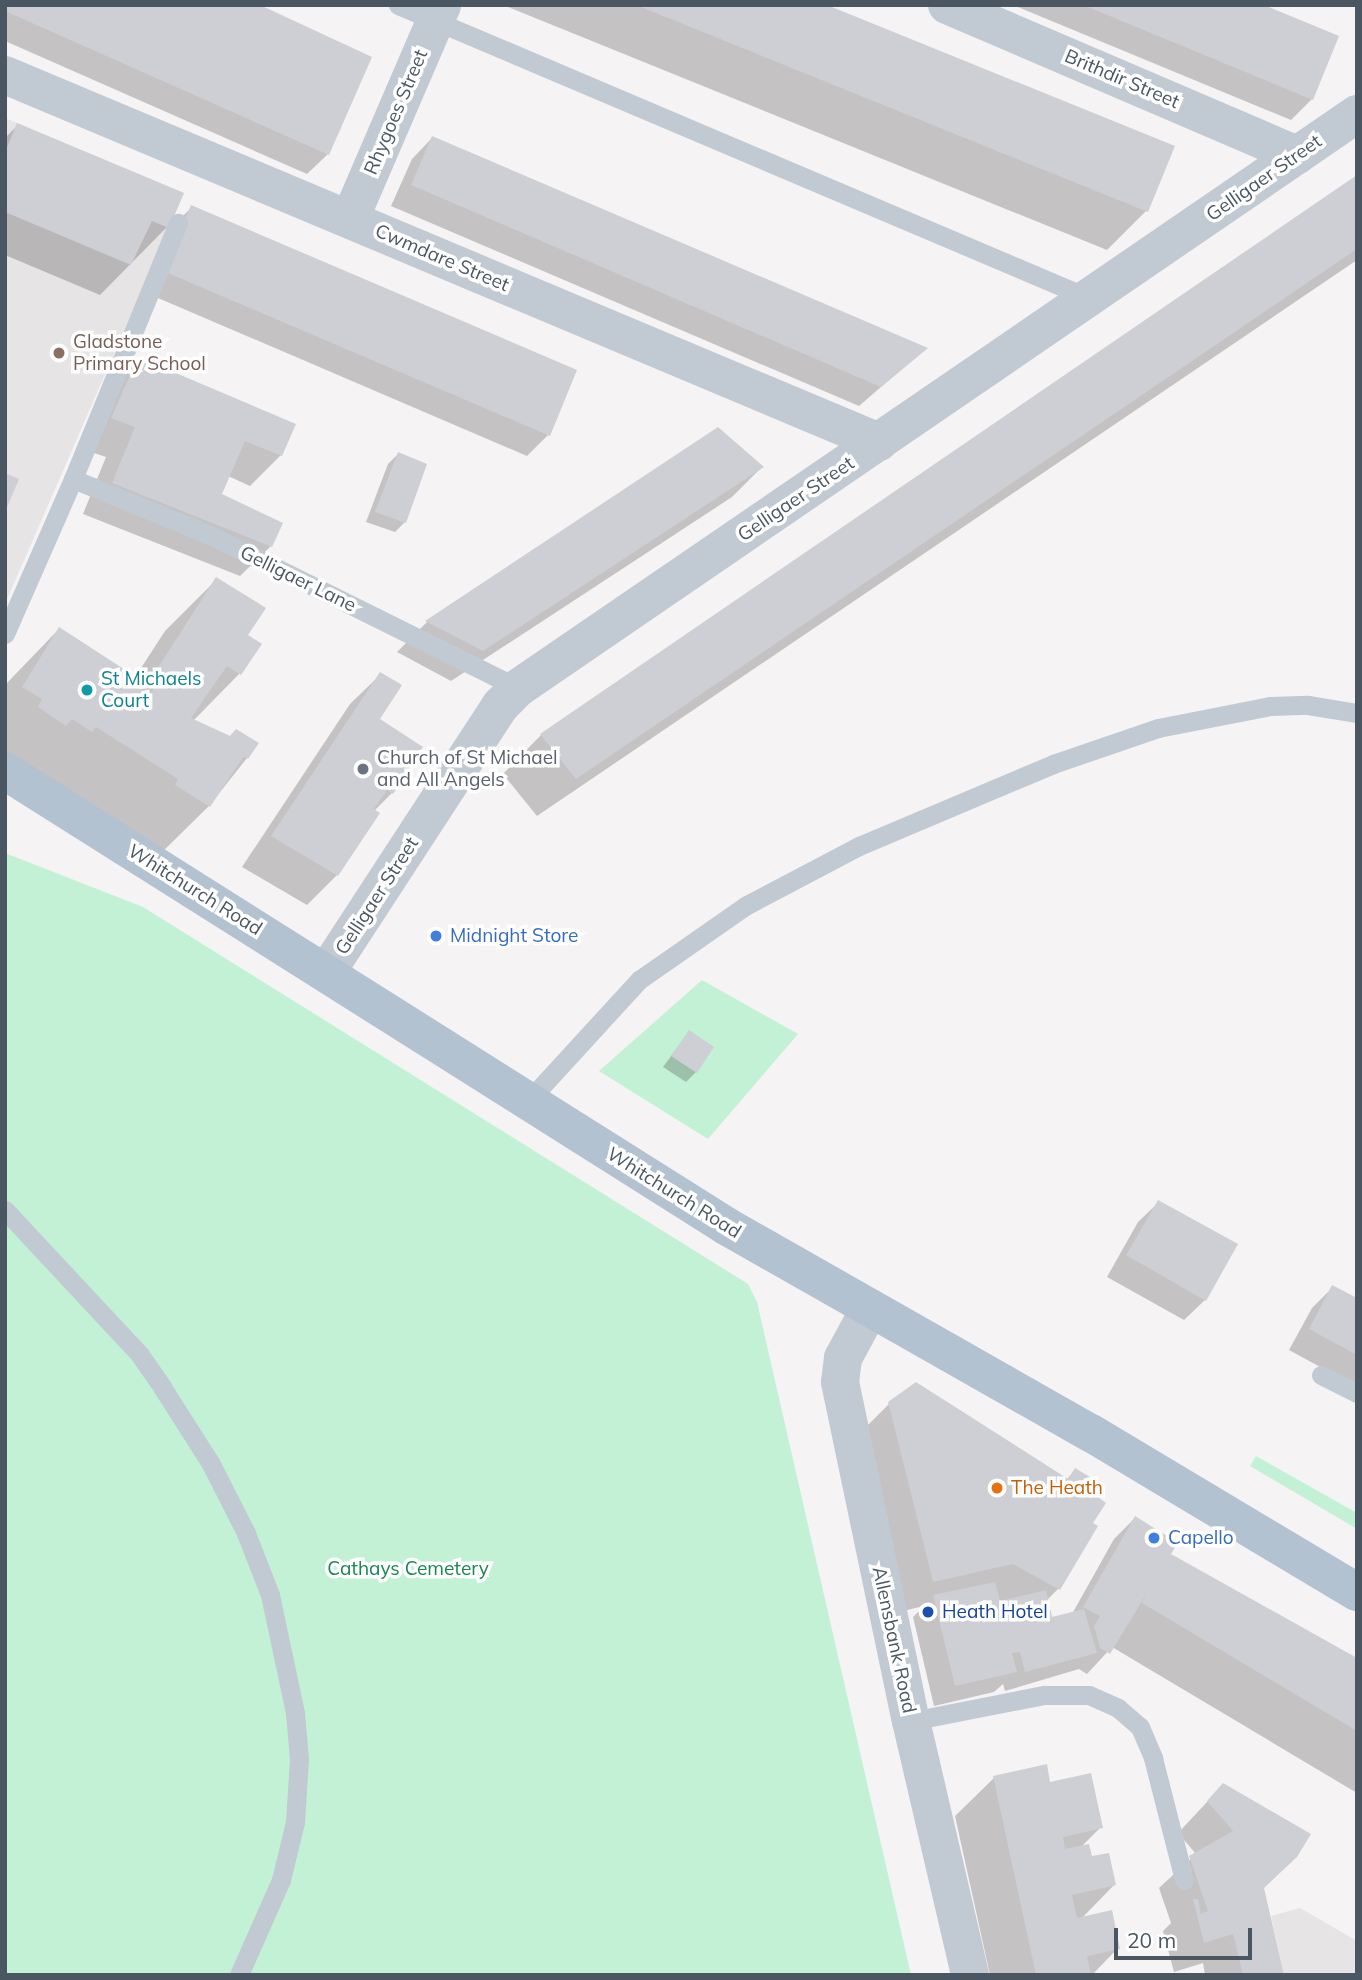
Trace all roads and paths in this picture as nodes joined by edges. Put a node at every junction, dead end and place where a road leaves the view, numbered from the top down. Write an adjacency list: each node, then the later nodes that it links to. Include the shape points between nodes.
1 (398, 5): 3 (lane)
2 (947, 5): 6 (street, Brithdir Street)
3 (438, 13): 7 (street, Rhygoes Street); 9 (lane)
4 (5, 75): 7 (street, Cwmdare Street)
5 (1357, 114): 6 (street, Gelligaer Street)
6 (1297, 155): 9 (street, Gelligaer Street)
7 (350, 219): 10 (street, Cwmdare Street)
8 (178, 223): 11 (lane)
9 (1090, 298): 10 (street, Gelligaer Street)
10 (879, 442): 13 (street, Gelligaer Street)
11 (73, 479): 12 (lane); 13 (lane, Gelligaer Lane, via 208,534)
12 (5, 634)
13 (519, 688): 16 (street, Gelligaer Street, via 500,706)
14 (1357, 713): 17 (lane, via 1281,705 1224,712 1158,728 1053,764 859,846 744,906 639,980)
15 (5, 771): 16 (main road, Whitchurch Road)
16 (327, 973): 17 (main road, Whitchurch Road)
17 (529, 1100): 19 (main road, Whitchurch Road, via 726,1226)
18 (5, 1210): 25 (lane, via 140,1355 211,1464 246,1533 270,1595 295,1713 299,1759 296,1809 281,1880)
19 (869, 1310): 22 (main road, Whitchurch Road, via 1091,1433); 23 (street, Allensbank Road, via 843,1358 840,1382)
20 (1321, 1376): 21 (lane)
21 (1357, 1393)
22 (1357, 1592)
23 (911, 1721): 24 (lane, via 1044,1695 1089,1695 1118,1708 1140,1727 1153,1758); 26 (street, Allensbank Road)
24 (1184, 1880)
25 (239, 1975)
26 (970, 1975)

